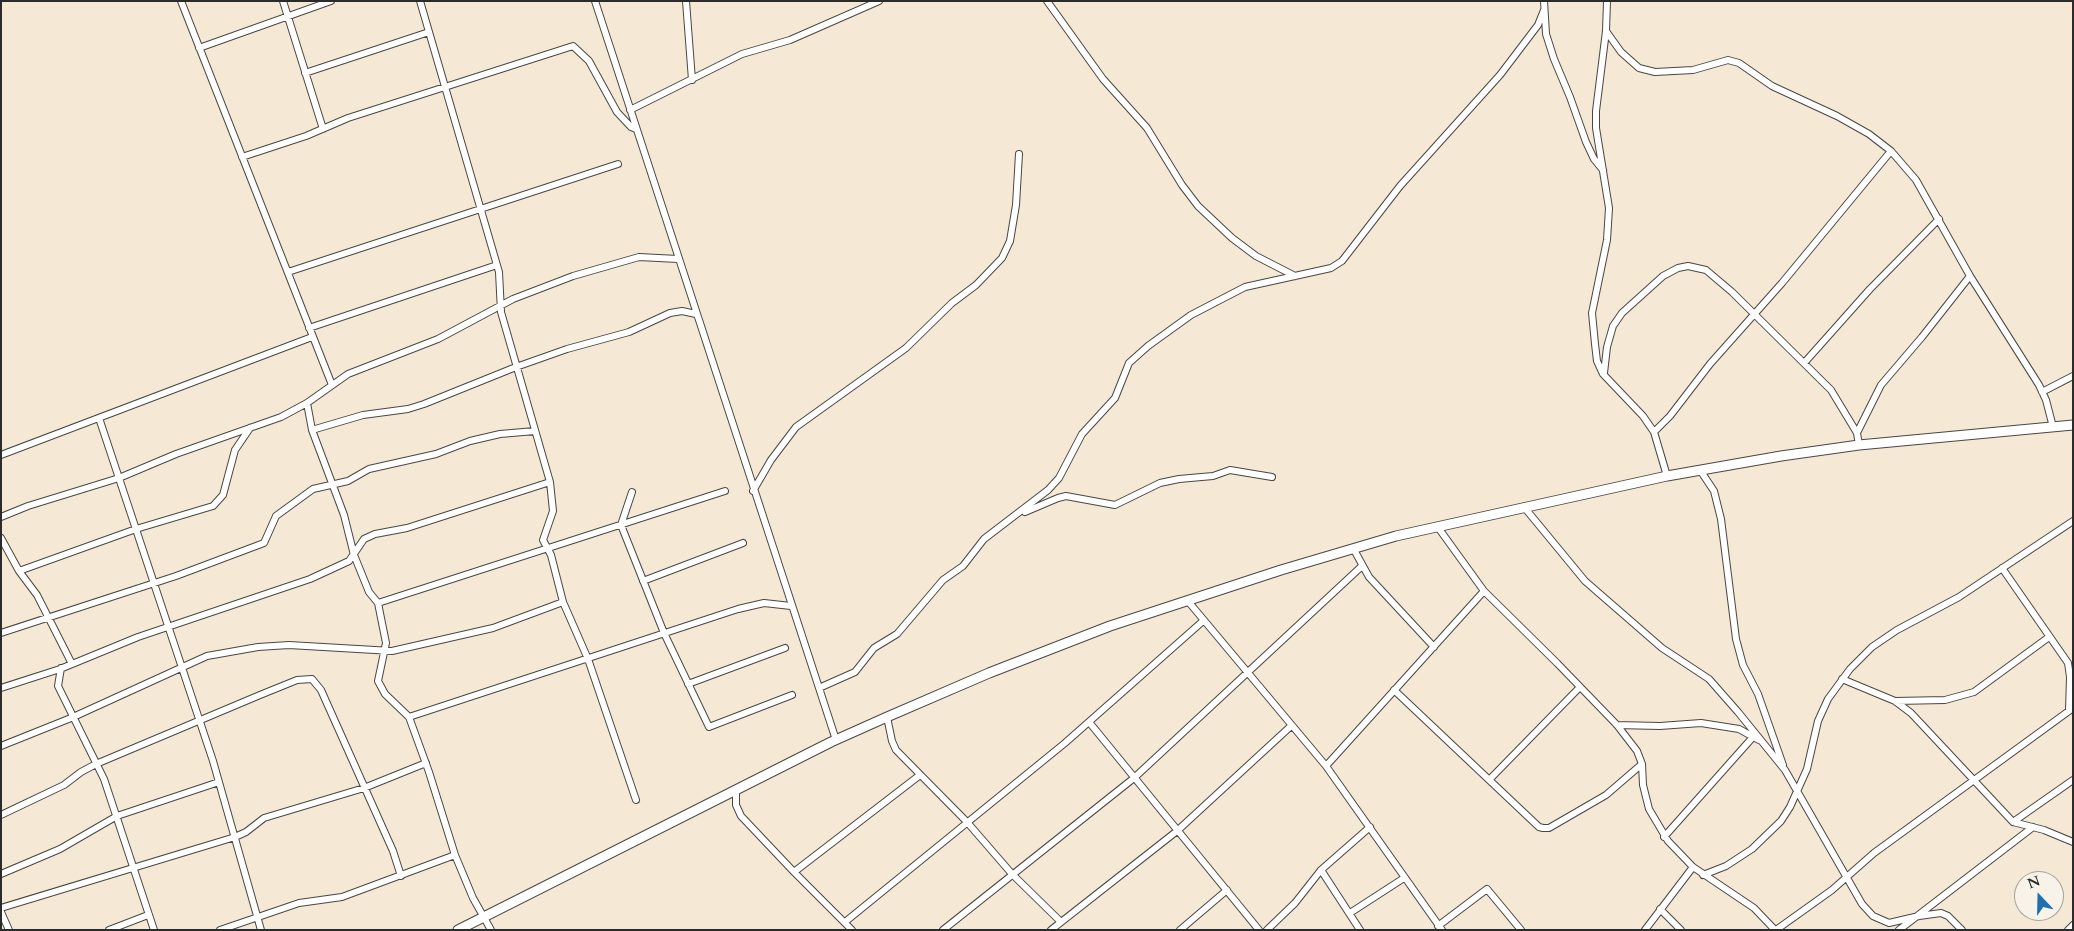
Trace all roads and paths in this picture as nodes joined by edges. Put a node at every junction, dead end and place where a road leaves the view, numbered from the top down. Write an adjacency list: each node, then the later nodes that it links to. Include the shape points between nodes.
1 (180, 1): 15 (street)
2 (283, 1): 12 (street)
3 (330, 1): 12 (street)
4 (420, 1): 14 (street)
5 (594, 1): 19 (street)
6 (686, 1): 17 (street)
7 (879, 1): 17 (street, via 790,40 742,54)
8 (1047, 1): 32 (street, via 1104,79 1146,128 1198,206 1256,256)
9 (1544, 1): 11 (street)
10 (1607, 1): 13 (street)
11 (1544, 10): 26 (street, via 1546,34 1554,59 1586,142); 32 (street, via 1538,25 1500,75 1400,186 1342,261 1331,268)
12 (289, 16): 15 (street); 16 (street)
13 (1606, 31): 22 (street, via 1621,52 1639,68 1655,72 1693,70 1728,60 1739,63 1772,86 1869,134); 26 (street, via 1596,111)
14 (429, 32): 16 (street); 18 (street)
15 (198, 48): 24 (street)
16 (306, 73): 20 (street)
17 (692, 80): 19 (street)
18 (444, 88): 20 (street); 21 (street, via 573,46 589,61 618,112); 27 (street)
19 (630, 110): 21 (street)
20 (323, 129): 24 (street)
21 (636, 129): 29 (street)
22 (1891, 151): 28 (street, via 1916,180); 36 (street)
23 (1019, 154): 63 (street, via 1013,223 1002,258 906,348 796,427 770,460)
24 (242, 157): 31 (street)
25 (618, 164): 27 (street)
26 (1603, 170): 41 (street, via 1609,208 1607,240 1592,313 1597,361)
27 (480, 210): 30 (street); 31 (street)
28 (1939, 219): 33 (street); 39 (street)
29 (678, 259): 34 (street, via 632,258 573,276); 35 (street)
30 (497, 265): 34 (street, via 501,284); 37 (street)
31 (288, 272): 37 (street)
32 (1295, 276): 66 (street, via 1245,287 1218,300 1191,315 1138,354 1126,368 1115,398 1082,434 1059,478)
33 (1970, 276): 44 (street); 53 (street, via 1881,385)
34 (500, 305): 40 (street); 43 (street, via 444,336 357,370)
35 (696, 314): 40 (street, via 682,310 670,313 611,338); 63 (street)
36 (1755, 315): 39 (street); 41 (street, via 1706,270 1688,266 1678,268 1663,276 1622,313 1613,326); 52 (street)
37 (309, 328): 38 (street)
38 (312, 337): 43 (street); 46 (street)
39 (1804, 362): 53 (street, via 1838,399)
40 (516, 367): 50 (street, via 408,409 363,415); 51 (street)
41 (1603, 374): 52 (street)
42 (2073, 376): 44 (street)
43 (332, 385): 45 (street)
44 (2042, 392): 48 (street)
45 (307, 403): 49 (street); 50 (street)
46 (99, 418): 55 (street); 59 (street)
47 (2073, 425): 48 (street)
48 (2053, 426): 54 (street)
49 (251, 427): 59 (street); 71 (street, via 235,450 223,495 218,502 206,509)
50 (312, 430): 61 (street)
51 (535, 431): 60 (street); 61 (street, via 470,441 436,454 369,470)
52 (1654, 432): 57 (street)
53 (1857, 433): 54 (street)
54 (1859, 445): 56 (street)
55 (1, 455)
56 (1700, 470): 57 (street); 125 (street, via 1714,491 1721,519 1736,639 1743,665 1758,694)
57 (1667, 476): 65 (street)
58 (1272, 477): 66 (street, via 1230,470 1213,476 1160,483 1115,505 1066,496)
59 (119, 478): 67 (street); 71 (street)
60 (550, 482): 74 (street, via 553,511 544,540); 76 (street, via 407,528 375,534 358,545)
61 (332, 486): 76 (street, via 344,515); 81 (street, via 313,489 282,511 271,524 264,543)
62 (725, 490): 69 (street)
63 (753, 491): 86 (street)
64 (632, 492): 69 (street)
65 (1524, 507): 70 (street); 119 (street, via 1585,581 1662,648 1709,679)
66 (1019, 514): 105 (street, via 984,539 963,566 942,580 897,634 874,648 855,672)
67 (1, 517)
68 (2073, 521): 78 (street)
69 (621, 524): 74 (street); 80 (street)
70 (1437, 526): 75 (street); 82 (street)
71 (136, 529): 79 (street); 81 (street)
72 (1, 538): 79 (street)
73 (743, 543): 80 (street)
74 (548, 548): 84 (street); 85 (street)
75 (1354, 548): 77 (street); 83 (street)
76 (354, 555): 85 (street, via 369,592); 89 (street, via 310,580)
77 (1362, 566): 93 (street); 100 (street)
78 (2002, 568): 92 (street); 101 (street, via 1959,598 1897,630 1872,647)
79 (19, 571): 87 (street)
80 (643, 581): 91 (street)
81 (154, 584): 87 (street); 89 (street)
82 (1484, 591): 93 (street); 103 (street)
83 (1186, 600): 88 (street); 112 (street, via 1044,651)
84 (563, 602): 95 (street, via 493,628); 96 (street)
85 (378, 603): 95 (street)
86 (791, 606): 91 (street, via 764,603); 105 (street)
87 (49, 618): 90 (street); 97 (street)
88 (1203, 621): 100 (street); 114 (street)
89 (168, 627): 97 (street); 98 (street)
90 (1, 633)
91 (664, 633): 96 (street); 102 (street)
92 (2049, 637): 108 (street, via 1974,692 1945,700); 109 (street, via 2069,666)
93 (1434, 647): 106 (street)
94 (785, 648): 102 (street)
95 (386, 652): 98 (street, via 289,645 258,647 207,656); 110 (street, via 378,681 385,694)
96 (588, 659): 110 (street); 135 (street)
97 (72, 664): 99 (street)
98 (182, 667): 111 (street); 113 (street)
99 (62, 668): 104 (street); 111 (street, via 58,686)
100 (1246, 672): 116 (street); 127 (street)
101 (1842, 679): 108 (street); 134 (street, via 1818,722)
102 (688, 684): 107 (street, via 709,728)
103 (1580, 687): 115 (street); 128 (street)
104 (1, 688)
105 (819, 688): 118 (street)
106 (1394, 690): 124 (street); 128 (street)
107 (792, 695)
108 (1895, 702): 130 (street, via 1919,720)
109 (2071, 710): 130 (street)
110 (409, 716): 121 (street)
111 (73, 717): 120 (street); 122 (street)
112 (887, 717): 118 (street); 126 (street, via 896,750)
113 (199, 720): 122 (street); 131 (street); 132 (street, via 297,680 312,679 321,690)
114 (1089, 722): 127 (street); 138 (street)
115 (1617, 725): 117 (street, via 1701,723 1739,729); 123 (street, via 1637,751)
116 (1291, 726): 124 (street); 142 (street)
117 (1753, 737): 119 (street); 144 (street)
118 (836, 740): 133 (street)
119 (1762, 742): 125 (street)
120 (1, 746)
121 (426, 763): 132 (street); 146 (street)
122 (96, 764): 136 (street, via 64,785); 137 (street)
123 (1642, 764): 128 (street, via 1606,795 1549,828 1539,827); 144 (street, via 1645,797)
124 (1326, 766): 140 (street)
125 (1785, 770): 134 (street)
126 (920, 775): 138 (street); 150 (street)
127 (1134, 778): 142 (street); 152 (street)
128 (1490, 779)
129 (2073, 780): 139 (street)
130 (1974, 781): 139 (street); 155 (street, via 1874,853)
131 (219, 782): 137 (street); 143 (street)
132 (364, 788): 143 (street, via 264,818); 154 (street)
133 (736, 790): 150 (street, via 736,805 741,816); 165 (street)
134 (1797, 792): 153 (street, via 1781,821 1762,841 1726,866); 155 (street)
135 (636, 800)
136 (1, 816)
137 (117, 816): 147 (street); 151 (street, via 60,850)
138 (967, 822): 152 (street); 166 (street)
139 (2013, 822): 141 (street)
140 (1370, 827): 149 (street); 156 (street)
141 (2033, 827): 145 (street); 164 (street)
142 (1177, 831): 157 (street); 167 (street)
143 (235, 837): 147 (street); 163 (street)
144 (1664, 837): 148 (street)
145 (2073, 842)
146 (455, 855): 154 (street); 165 (street)
147 (134, 866): 158 (street); 162 (street)
148 (1693, 867): 153 (street); 159 (street)
149 (1321, 870): 161 (street); 182 (street)
150 (794, 872): 166 (street)
151 (1, 874)
152 (1012, 874): 167 (street); 178 (street)
153 (1704, 875): 187 (street, via 1754,908)
154 (402, 876): 163 (street, via 342,897 305,902)
155 (1847, 877): 164 (street, via 1862,904 1878,920 1889,923); 187 (street)
156 (1404, 878): 161 (street); 170 (street)
157 (1228, 890): 180 (street); 181 (street)
158 (1, 908)
159 (1660, 909): 185 (street); 186 (street)
160 (1, 912): 169 (street)
161 (1350, 913): 183 (street)
162 (148, 915): 171 (street); 172 (street)
163 (257, 916): 173 (street); 174 (street)
164 (1919, 916): 188 (street); 189 (street, via 1941,913)
165 (484, 918): 175 (street); 176 (street)
166 (844, 922): 177 (street)
167 (1061, 922): 179 (street)
168 (2073, 925): 190 (street)
169 (6, 928)
170 (1440, 928): 184 (street, via 1487,889)
171 (109, 930)
172 (154, 930)
173 (220, 930)
174 (261, 930)
175 (458, 930)
176 (491, 930)
177 (852, 930)
178 (944, 930)
179 (1051, 930)
180 (1180, 930)
181 (1259, 930)
182 (1268, 930)
183 (1360, 930)
184 (1521, 930)
185 (1645, 930)
186 (1681, 930)
187 (1776, 930)
188 (1899, 930)
189 (1962, 930)
190 (2068, 930)

